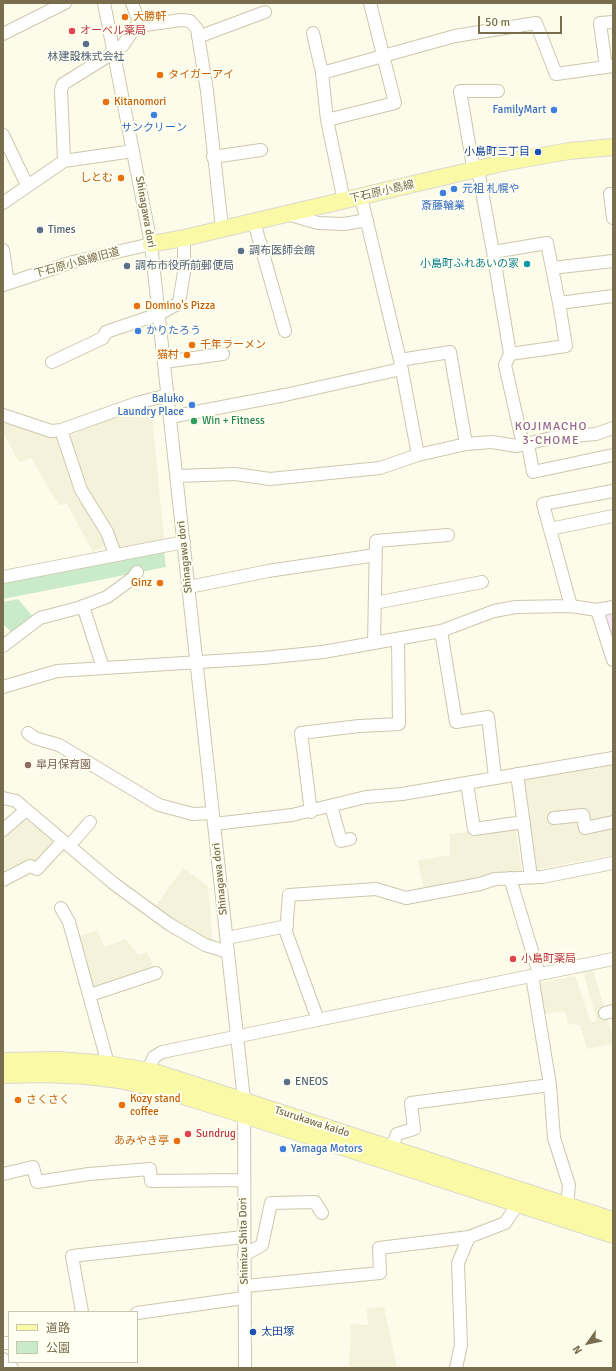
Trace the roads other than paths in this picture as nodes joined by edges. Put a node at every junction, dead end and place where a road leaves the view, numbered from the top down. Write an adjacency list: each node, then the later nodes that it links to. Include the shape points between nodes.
1 (65, 3): 9 (street)
2 (104, 3): 11 (street, Shinagawa dori)
3 (132, 3): 6 (street)
4 (370, 3): 12 (street, via 376,32)
5 (265, 12): 10 (street)
6 (139, 22): 10 (street, via 145,25 190,21 197,30); 11 (street, via 123,45)
7 (613, 22): 13 (street, via 600,23)
8 (313, 33): 14 (street)
9 (3, 34)
10 (198, 37): 21 (street, via 207,91)
11 (113, 53): 20 (street, Shinagawa dori); 22 (street, via 63,84 61,90)
12 (385, 55): 13 (street, via 455,36 536,23 556,74); 14 (street); 16 (street, via 396,103)
13 (609, 66)
14 (322, 73): 16 (street)
15 (498, 90): 23 (street, via 460,91 472,161)
16 (327, 120): 27 (street)
17 (3, 135): 24 (street)
18 (613, 147): 23 (main road, 下石原小島線, via 569,151)
19 (261, 150): 21 (street)
20 (133, 151): 22 (street); 35 (street, Shinagawa dori)
21 (213, 157): 33 (street)
22 (64, 161): 24 (street)
23 (478, 169): 26 (main road, 下石原小島線); 37 (street)
24 (27, 185): 28 (street)
25 (610, 194): 30 (street)
26 (361, 197): 27 (main road, 下石原小島線); 31 (street)
27 (344, 201): 29 (main road, 下石原小島線)
28 (3, 203)
29 (287, 214): 31 (street, via 318,224 344,224); 32 (main road, 下石原小島線)
30 (613, 218)
31 (367, 220): 49 (street)
32 (254, 222): 33 (main road, 下石原小島線); 44 (street)
33 (222, 228): 34 (main road, 下石原小島線)
34 (184, 238): 35 (main road, 下石原小島線); 43 (street, via 184,272 179,303)
35 (152, 244): 40 (street, 下石原小島線旧道, via 73,262); 43 (street, Shinagawa dori)
36 (3, 250): 40 (street)
37 (493, 252): 39 (street, via 547,243); 46 (street)
38 (613, 261): 39 (street)
39 (552, 268): 42 (street)
40 (6, 284)
41 (613, 296): 42 (street)
42 (559, 303): 46 (street, via 566,346)
43 (159, 314): 47 (street, via 106,332 103,338); 48 (street, Shinagawa dori)
44 (285, 331)
45 (223, 354): 48 (street)
46 (510, 354): 56 (street, via 505,365)
47 (52, 362)
48 (164, 362): 50 (street, Shinagawa dori)
49 (401, 364): 52 (street, via 285,395); 55 (street, via 450,352); 57 (street)
50 (168, 395): 52 (street, Shinagawa dori); 54 (street, via 137,403)
51 (3, 416): 54 (street, via 51,430)
52 (170, 417): 59 (street, Shinagawa dori)
53 (613, 428): 56 (street, via 596,434 551,438)
54 (62, 430): 65 (street, via 81,490 107,532)
55 (466, 444): 56 (street, via 492,442); 57 (street)
56 (525, 445): 58 (street, via 533,472)
57 (418, 455): 59 (street, via 380,468 270,479 235,474)
58 (613, 456)
59 (177, 476): 64 (street, Shinagawa dori)
60 (613, 490): 62 (street, via 543,504)
61 (613, 516): 62 (street)
62 (550, 529): 73 (street)
63 (448, 535): 66 (street, via 376,541)
64 (184, 542): 65 (street); 70 (street, Shinagawa dori)
65 (115, 554): 68 (street)
66 (376, 555): 70 (street, via 268,571); 71 (street)
67 (137, 572): 72 (street, via 107,597)
68 (3, 577)
69 (482, 582): 71 (street)
70 (189, 587): 81 (street, Shinagawa dori)
71 (375, 603): 78 (street)
72 (84, 606): 79 (street, via 40,618); 82 (street)
73 (571, 606): 75 (street); 76 (street, via 516,607 494,611)
74 (613, 607): 75 (street)
75 (597, 610): 80 (street)
76 (441, 631): 77 (street); 87 (street, via 456,722 488,717)
77 (398, 639): 78 (street); 92 (street, via 399,724 302,733)
78 (374, 643): 81 (street, via 316,652)
79 (3, 646)
80 (613, 660)
81 (197, 662): 82 (street); 93 (street, Shinagawa dori)
82 (103, 668): 83 (street, via 57,671)
83 (3, 687)
84 (28, 734): 93 (street, via 59,745 159,805)
85 (613, 758): 86 (street)
86 (517, 774): 87 (street); 96 (street)
87 (495, 777): 88 (street)
88 (467, 783): 90 (street, via 366,797); 96 (street, via 474,828)
89 (3, 798): 91 (street, via 16,801)
90 (331, 806): 92 (street); 99 (street, via 341,841)
91 (26, 810): 98 (street); 100 (street)
92 (311, 812): 93 (street)
93 (214, 818): 107 (street, Shinagawa dori)
94 (554, 818): 97 (street, via 583,815 585,828)
95 (90, 822): 100 (street)
96 (524, 822): 102 (street)
97 (613, 822)
98 (3, 830)
99 (350, 839)
100 (66, 844): 104 (street, via 37,870 30,866); 108 (street, via 169,924 205,945)
101 (613, 863): 102 (street)
102 (531, 877): 103 (street)
103 (510, 878): 106 (street, via 406,898 376,889 289,895); 111 (street)
104 (3, 880)
105 (60, 908): 112 (street, via 69,922)
106 (286, 926): 107 (street); 113 (street)
107 (227, 938): 108 (street, Shinagawa dori)
108 (228, 952): 114 (street, Shinagawa dori)
109 (613, 959): 111 (street)
110 (156, 972): 112 (street)
111 (535, 975): 113 (street); 119 (street)
112 (90, 995): 116 (street)
113 (318, 1020): 114 (street)
114 (237, 1036): 117 (street, via 162,1052 154,1057); 120 (street, Shinagawa dori)
115 (3, 1061): 116 (main road, Tsurukawa kaido, via 59,1060)
116 (108, 1064): 117 (main road, Tsurukawa kaido)
117 (148, 1070): 120 (main road, Tsurukawa kaido)
118 (3, 1075): 120 (main road, Tsurukawa kaido, via 69,1075 119,1080)
119 (550, 1085): 121 (street, via 411,1103 414,1129 397,1134); 125 (street, via 554,1138 569,1185)
120 (244, 1107): 121 (main road, Tsurukawa kaido); 123 (street, Shimizu Shita Dori); 124 (main road, Tsurukawa kaido)
121 (392, 1147): 125 (main road, Tsurukawa kaido)
122 (3, 1174): 123 (street, via 33,1167 37,1182 89,1174 150,1169 151,1181)
123 (244, 1180): 129 (street, Shimizu Shita Dori)
124 (518, 1204): 128 (main road, Tsurukawa kaido); 130 (street, via 505,1223)
125 (565, 1205): 127 (main road, Tsurukawa kaido)
126 (322, 1213): 131 (street, via 315,1202 272,1203 262,1245)
127 (613, 1220)
128 (613, 1235)
129 (243, 1237): 131 (street, Shimizu Shita Dori); 133 (street, via 72,1256)
130 (469, 1237): 132 (street, via 379,1248 380,1273); 138 (street, via 458,1263 461,1345)
131 (244, 1255): 132 (street, Shimizu Shita Dori)
132 (245, 1292): 134 (street); 137 (street, Shimizu Shita Dori)
133 (82, 1311)
134 (138, 1313)
135 (3, 1359): 136 (street)
136 (12, 1368)
137 (245, 1368)
138 (456, 1368)

